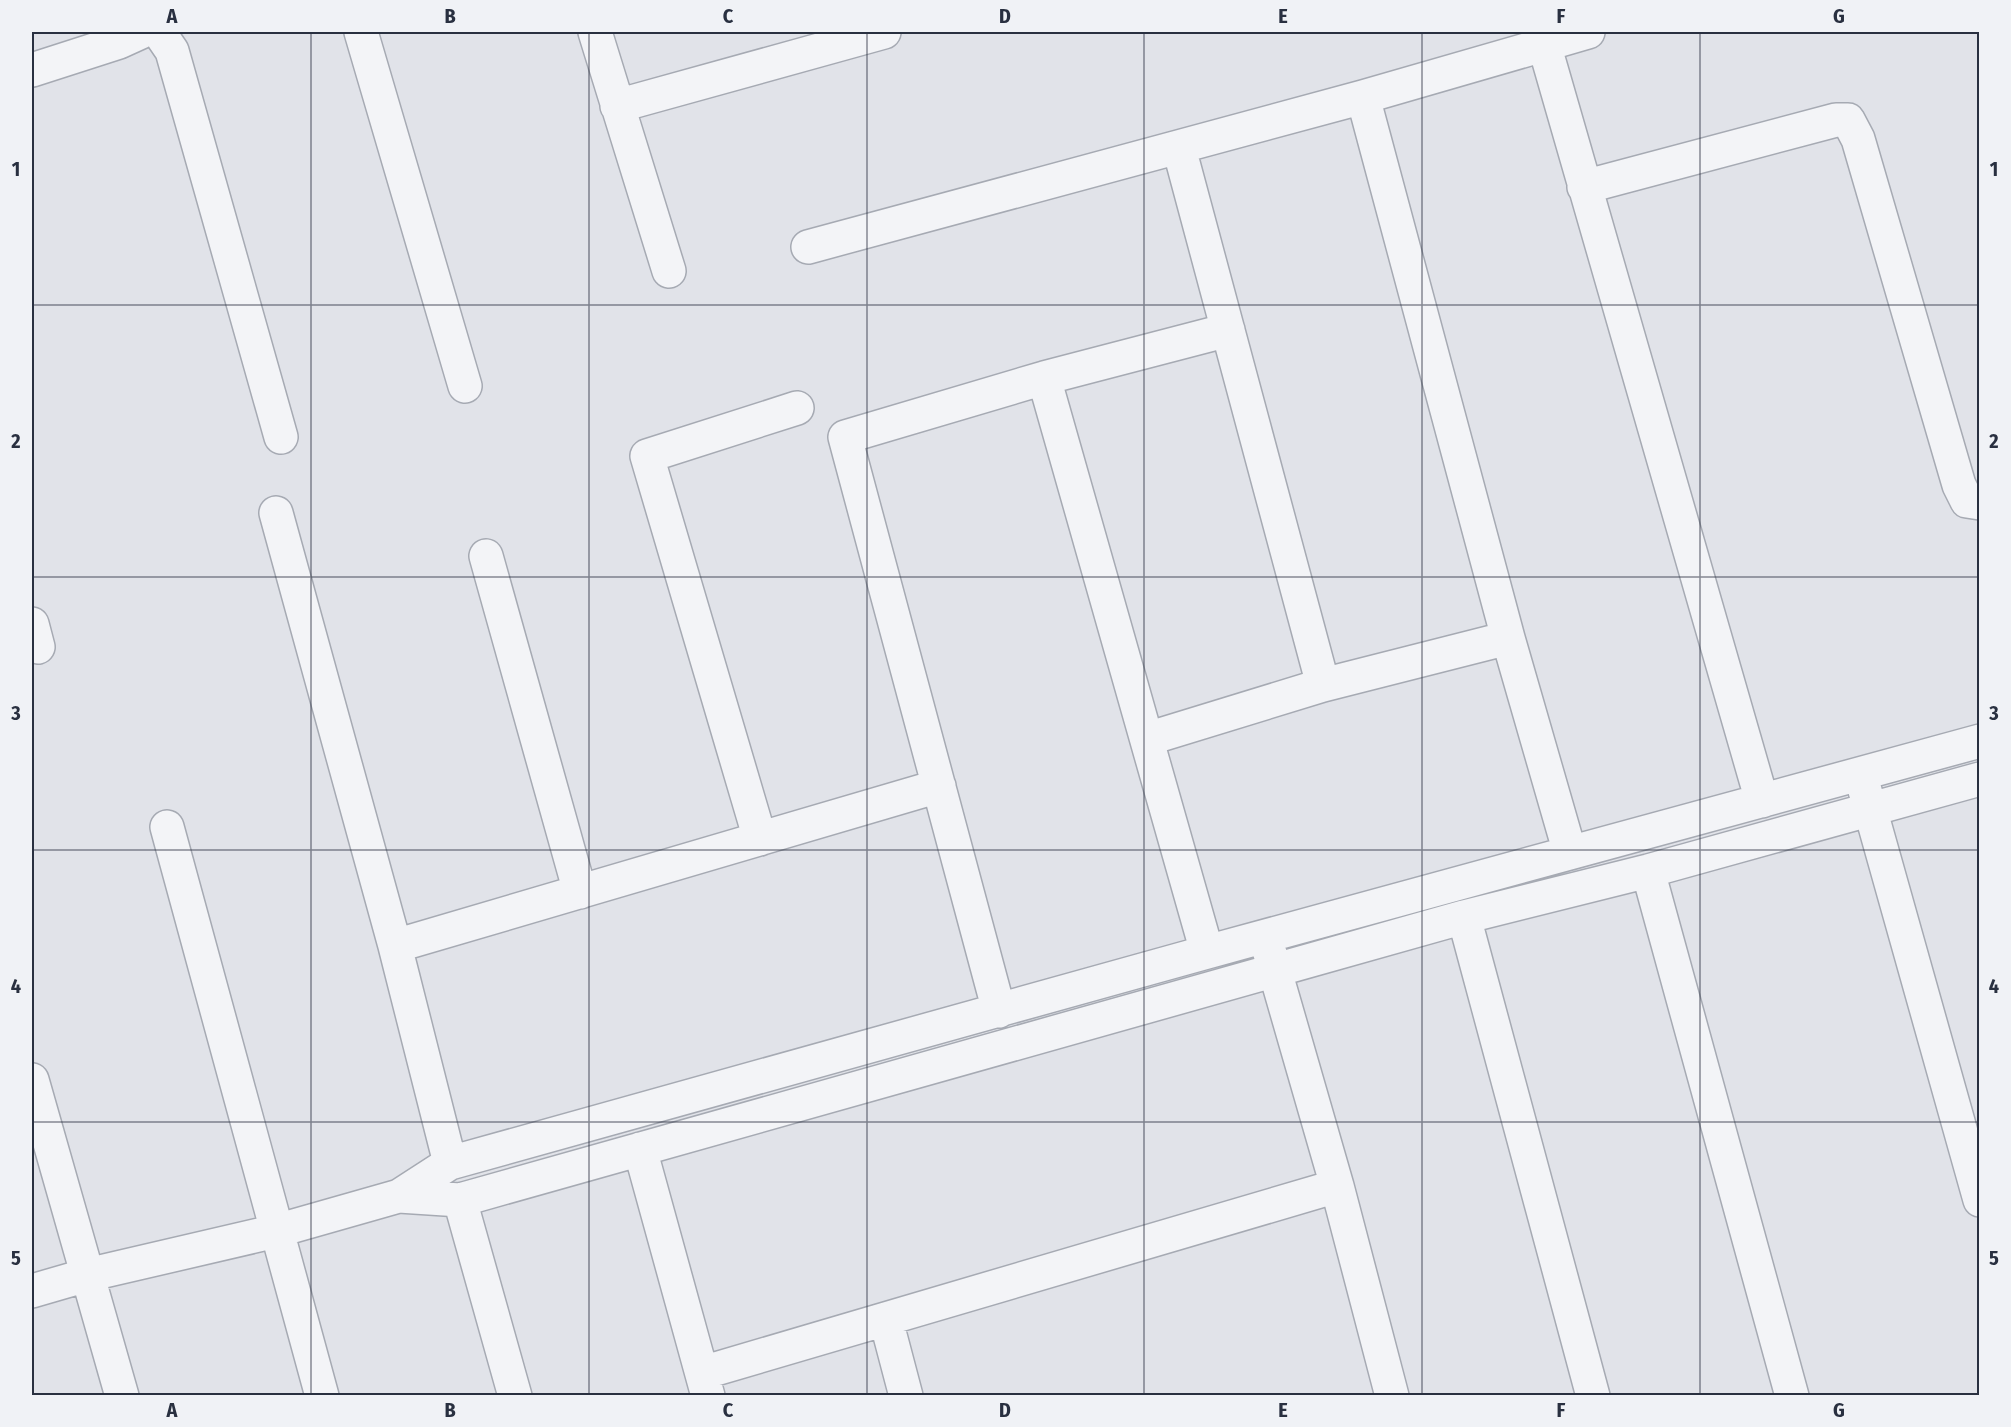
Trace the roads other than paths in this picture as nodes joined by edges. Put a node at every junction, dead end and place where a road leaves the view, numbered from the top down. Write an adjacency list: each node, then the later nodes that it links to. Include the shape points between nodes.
1 (141, 32): 8 (street)
2 (159, 32): 19 (street, via 172,51)
3 (361, 32): 17 (street)
4 (595, 32): 10 (street)
5 (884, 32): 10 (street)
6 (1587, 32): 7 (street)
7 (1544, 44): 9 (street); 12 (street)
8 (32, 70)
9 (1363, 97): 11 (street); 23 (street)
10 (617, 106): 14 (street)
11 (1179, 147): 13 (street); 15 (street)
12 (1584, 187): 20 (street, via 1848,120 1858,139 1959,485 1967,501); 30 (street)
13 (808, 247)
14 (669, 272)
15 (1228, 330): 16 (street); 24 (street)
16 (1044, 378): 25 (street); 29 (street, via 845,437)
17 (465, 386)
18 (797, 408): 33 (street, via 647,456)
19 (281, 437)
20 (1980, 503)
21 (276, 513): 39 (street)
22 (486, 556): 36 (street)
23 (1508, 638): 24 (street); 34 (street)
24 (1323, 686): 25 (street)
25 (1147, 740): 40 (street)
26 (1980, 741): 27 (street)
27 (1860, 774): 30 (street); 31 (street)
28 (1980, 779): 31 (street)
29 (939, 786): 33 (street); 42 (street)
30 (1762, 801): 34 (street)
31 (1870, 809): 35 (street); 49 (street)
32 (167, 827): 50 (street)
33 (760, 839): 36 (street)
34 (1570, 853): 38 (street)
35 (1648, 871): 37 (street); 61 (street)
36 (580, 892): 39 (street)
37 (1464, 917): 41 (street); 60 (street)
38 (1266, 937): 40 (street); 41 (street)
39 (395, 946): 45 (street)
40 (1207, 952): 42 (street)
41 (1274, 972): 44 (street); 46 (street)
42 (999, 1011): 45 (street)
43 (32, 1080): 51 (street)
44 (640, 1149): 48 (street); 54 (street)
45 (450, 1163): 47 (street)
46 (1337, 1186): 53 (street); 59 (street)
47 (399, 1196): 48 (street); 50 (street)
48 (460, 1200): 57 (street)
49 (1980, 1200)
50 (276, 1231): 51 (street); 56 (street)
51 (87, 1275): 52 (street); 55 (street)
52 (32, 1291)
53 (886, 1320): 54 (street); 58 (street)
54 (705, 1384)
55 (122, 1395)
56 (322, 1395)
57 (515, 1395)
58 (906, 1395)
59 (1392, 1395)
60 (1593, 1395)
61 (1792, 1395)

